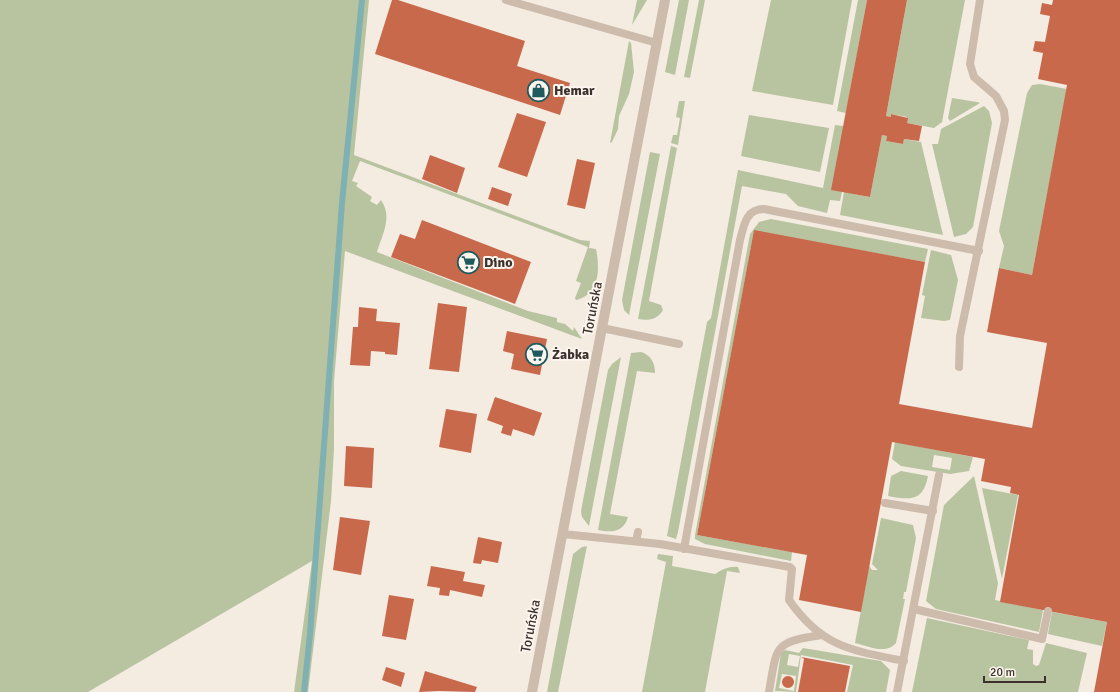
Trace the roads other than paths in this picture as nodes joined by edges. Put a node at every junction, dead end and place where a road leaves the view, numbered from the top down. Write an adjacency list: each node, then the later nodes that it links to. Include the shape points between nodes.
1 (506, 0): 4 (lane)
2 (665, 0): 4 (street, Toruńska)
3 (980, 0): 5 (lane, via 970,64 974,77 996,96 1005,120)
4 (657, 43): 6 (street, Toruńska)
5 (978, 251): 8 (lane, via 960,336); 15 (lane, via 764,209 756,209 750,213 740,240)
6 (602, 328): 7 (lane); 13 (street, Toruńska)
7 (679, 344)
8 (959, 367)
9 (939, 475): 11 (lane)
10 (885, 503): 11 (lane)
11 (933, 511): 16 (lane)
12 (638, 532): 14 (lane)
13 (563, 534): 14 (lane); 20 (street, Toruńska)
14 (636, 541): 15 (lane)
15 (684, 549): 18 (lane, via 790,567 792,569 789,600)
16 (914, 609): 17 (lane, via 1042,639); 19 (lane)
17 (1048, 611)
18 (822, 635): 19 (lane, via 849,649); 21 (lane, via 787,642 778,650)
19 (904, 661): 22 (lane)
20 (532, 692)
21 (769, 692)
22 (897, 692)

